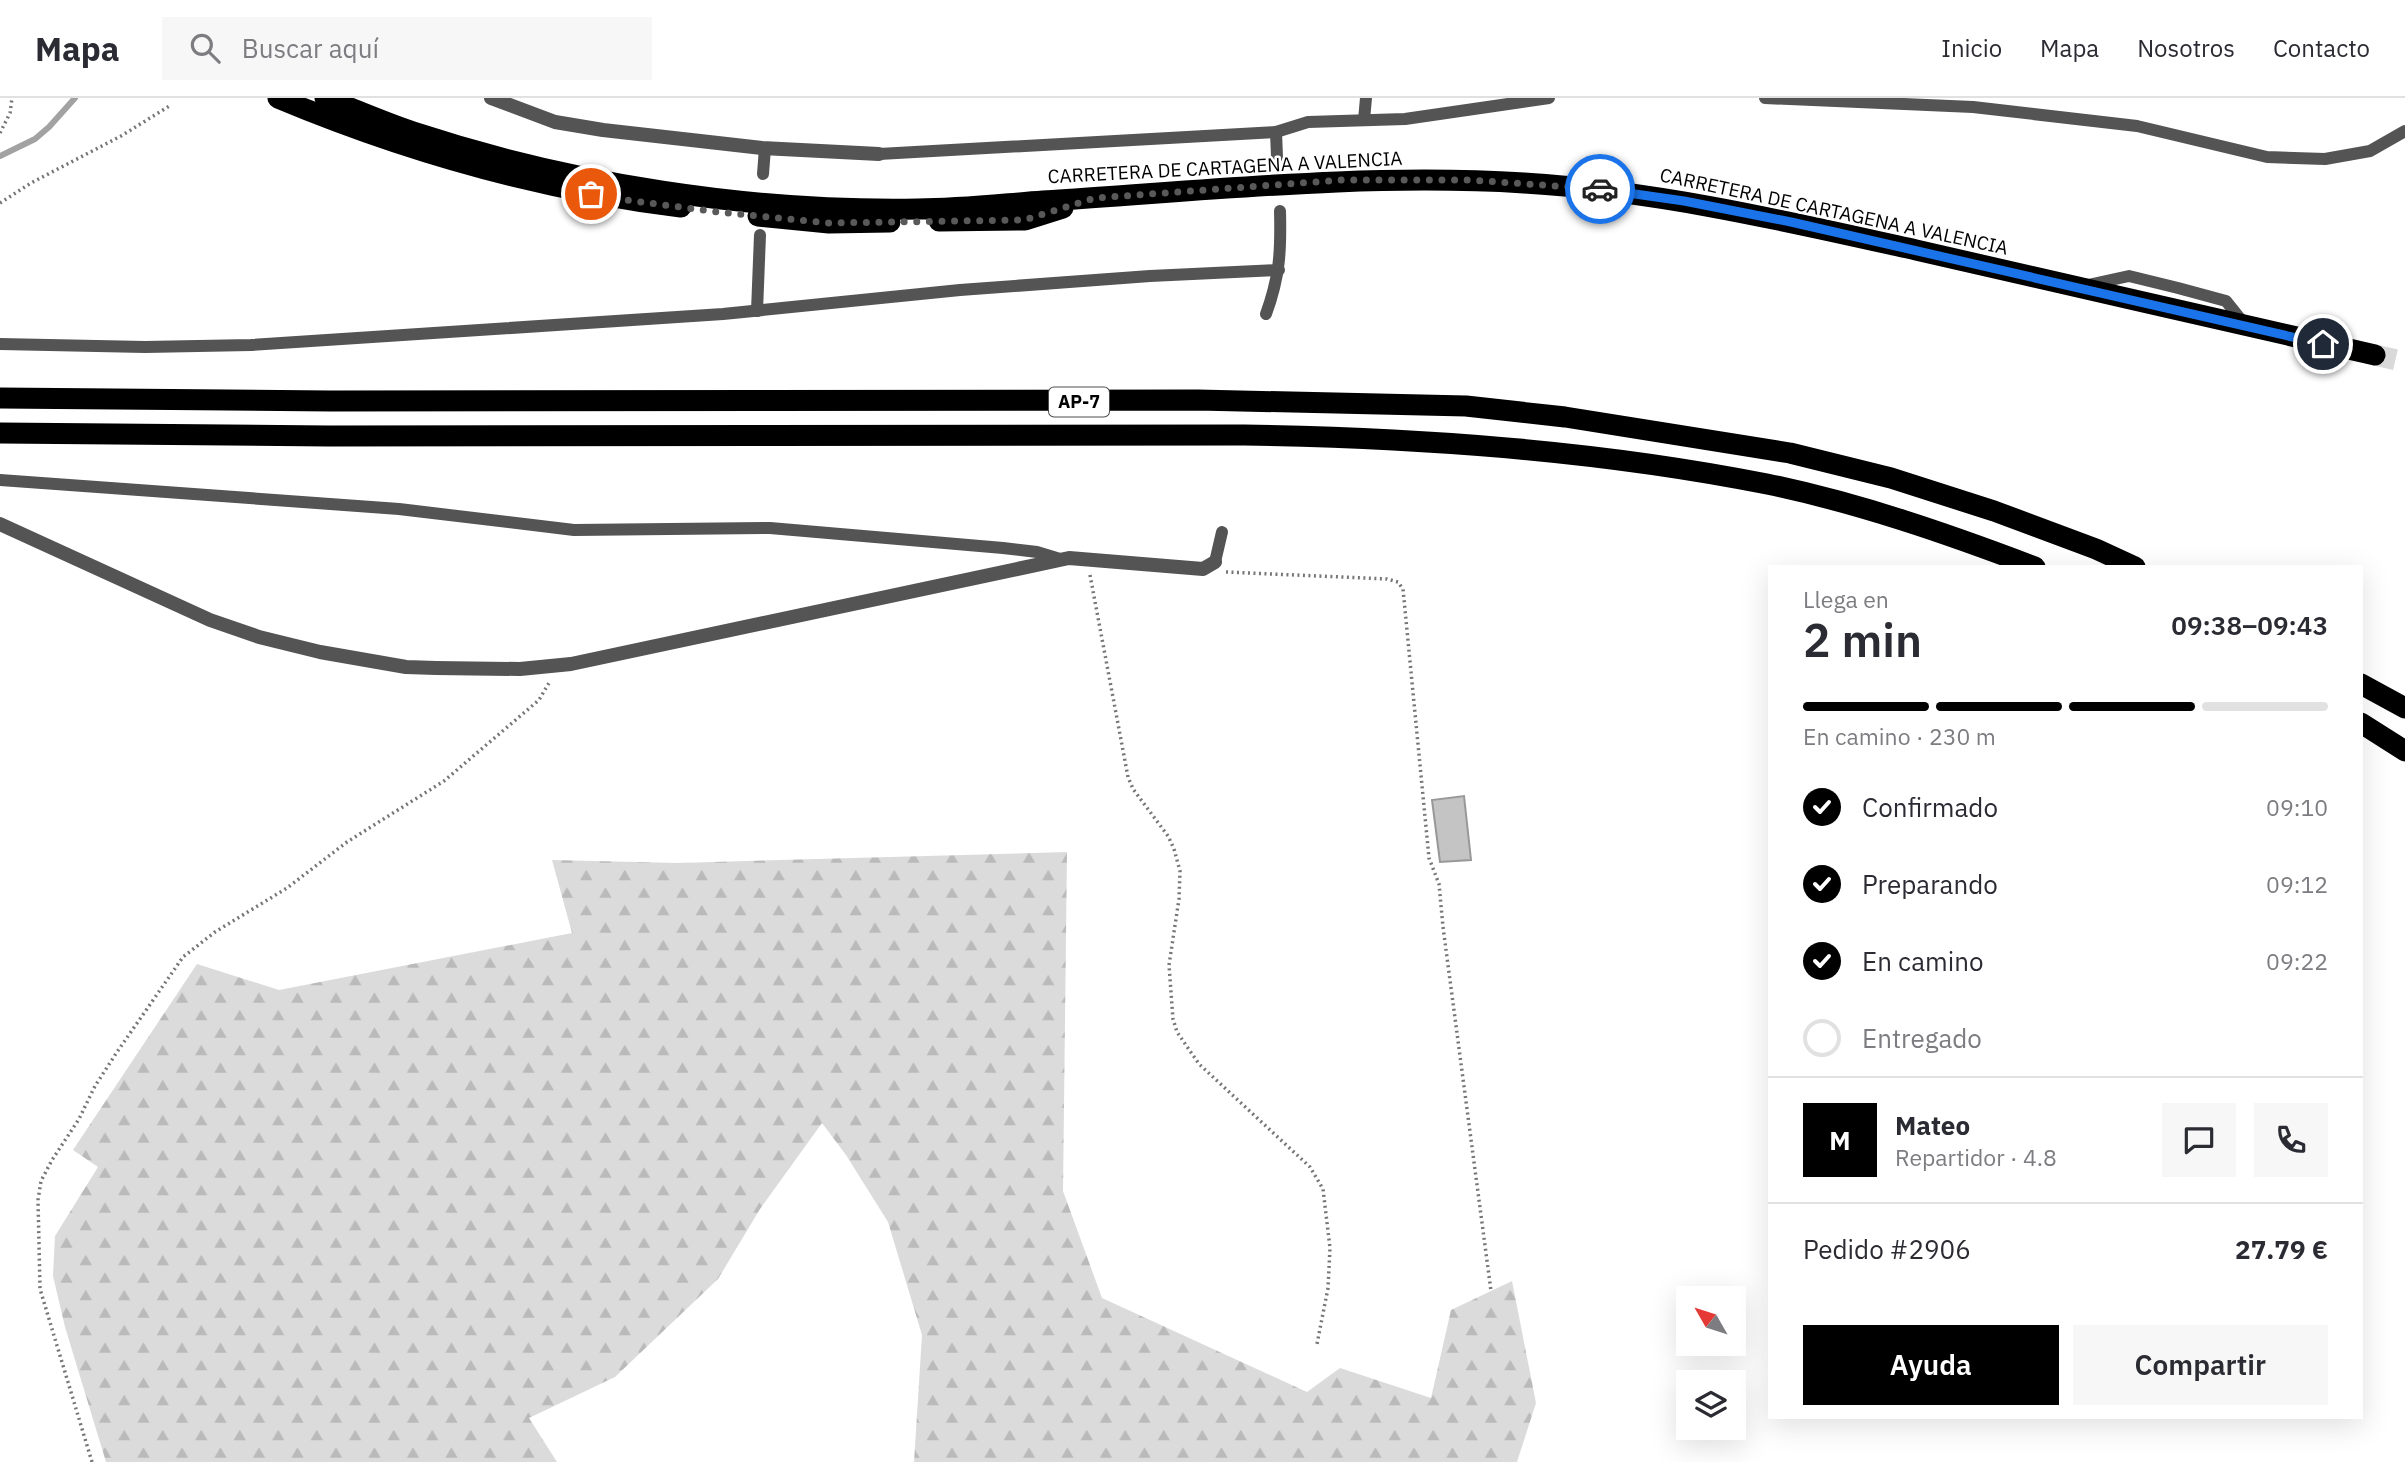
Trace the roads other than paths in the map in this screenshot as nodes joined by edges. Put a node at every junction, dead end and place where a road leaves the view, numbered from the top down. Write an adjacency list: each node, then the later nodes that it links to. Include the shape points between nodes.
1 (278, 98): 14 (highway, via 477,168 562,188 706,211 829,223 1024,220)
2 (325, 98): 14 (highway, CARRETERA DE CARTAGENA A VALENCIA, via 482,153 667,192 808,206 918,209)
3 (491, 98): 10 (street, via 555,122)
4 (1366, 98): 7 (lane)
5 (1549, 98): 7 (lane)
6 (1765, 98): 8 (lane, via 1973,107 2137,125 2267,157 2325,159 2370,151)
7 (1364, 120): 9 (lane, via 1307,122)
8 (2405, 131)
9 (1276, 132): 11 (lane); 12 (lane)
10 (765, 148): 11 (street); 13 (lane)
11 (879, 154)
12 (1278, 157)
13 (763, 174)
14 (1095, 198): 21 (highway, CARRETERA DE CARTAGENA A VALENCIA, via 1398,179 1606,190 1791,222)
15 (1280, 211): 17 (lane)
16 (760, 235): 18 (lane)
17 (1279, 271): 18 (lane, via 973,289); 19 (lane)
18 (757, 311): 20 (lane, via 251,345)
19 (1266, 314)
20 (0, 344)
21 (2375, 355)
22 (0, 398): 30 (highway, AP-7, via 1198,400 1466,406 1790,453 1891,478 1994,511)
23 (0, 433): 29 (highway, AP-7, via 1244,435 1469,445 1582,454 1767,484 1864,508)
24 (0, 480): 27 (lane, via 398,509 575,530 794,529 1014,549)
25 (0, 524): 27 (street, via 210,620 320,652 406,667 551,667)
26 (1222, 532): 28 (lane)
27 (1060, 559): 28 (street, via 1203,569)
28 (1215, 562)
29 (2030, 565)
30 (2130, 565)
31 (2363, 685): 32 (highway)
32 (2405, 708)
33 (2363, 724): 34 (highway)
34 (2405, 751)

